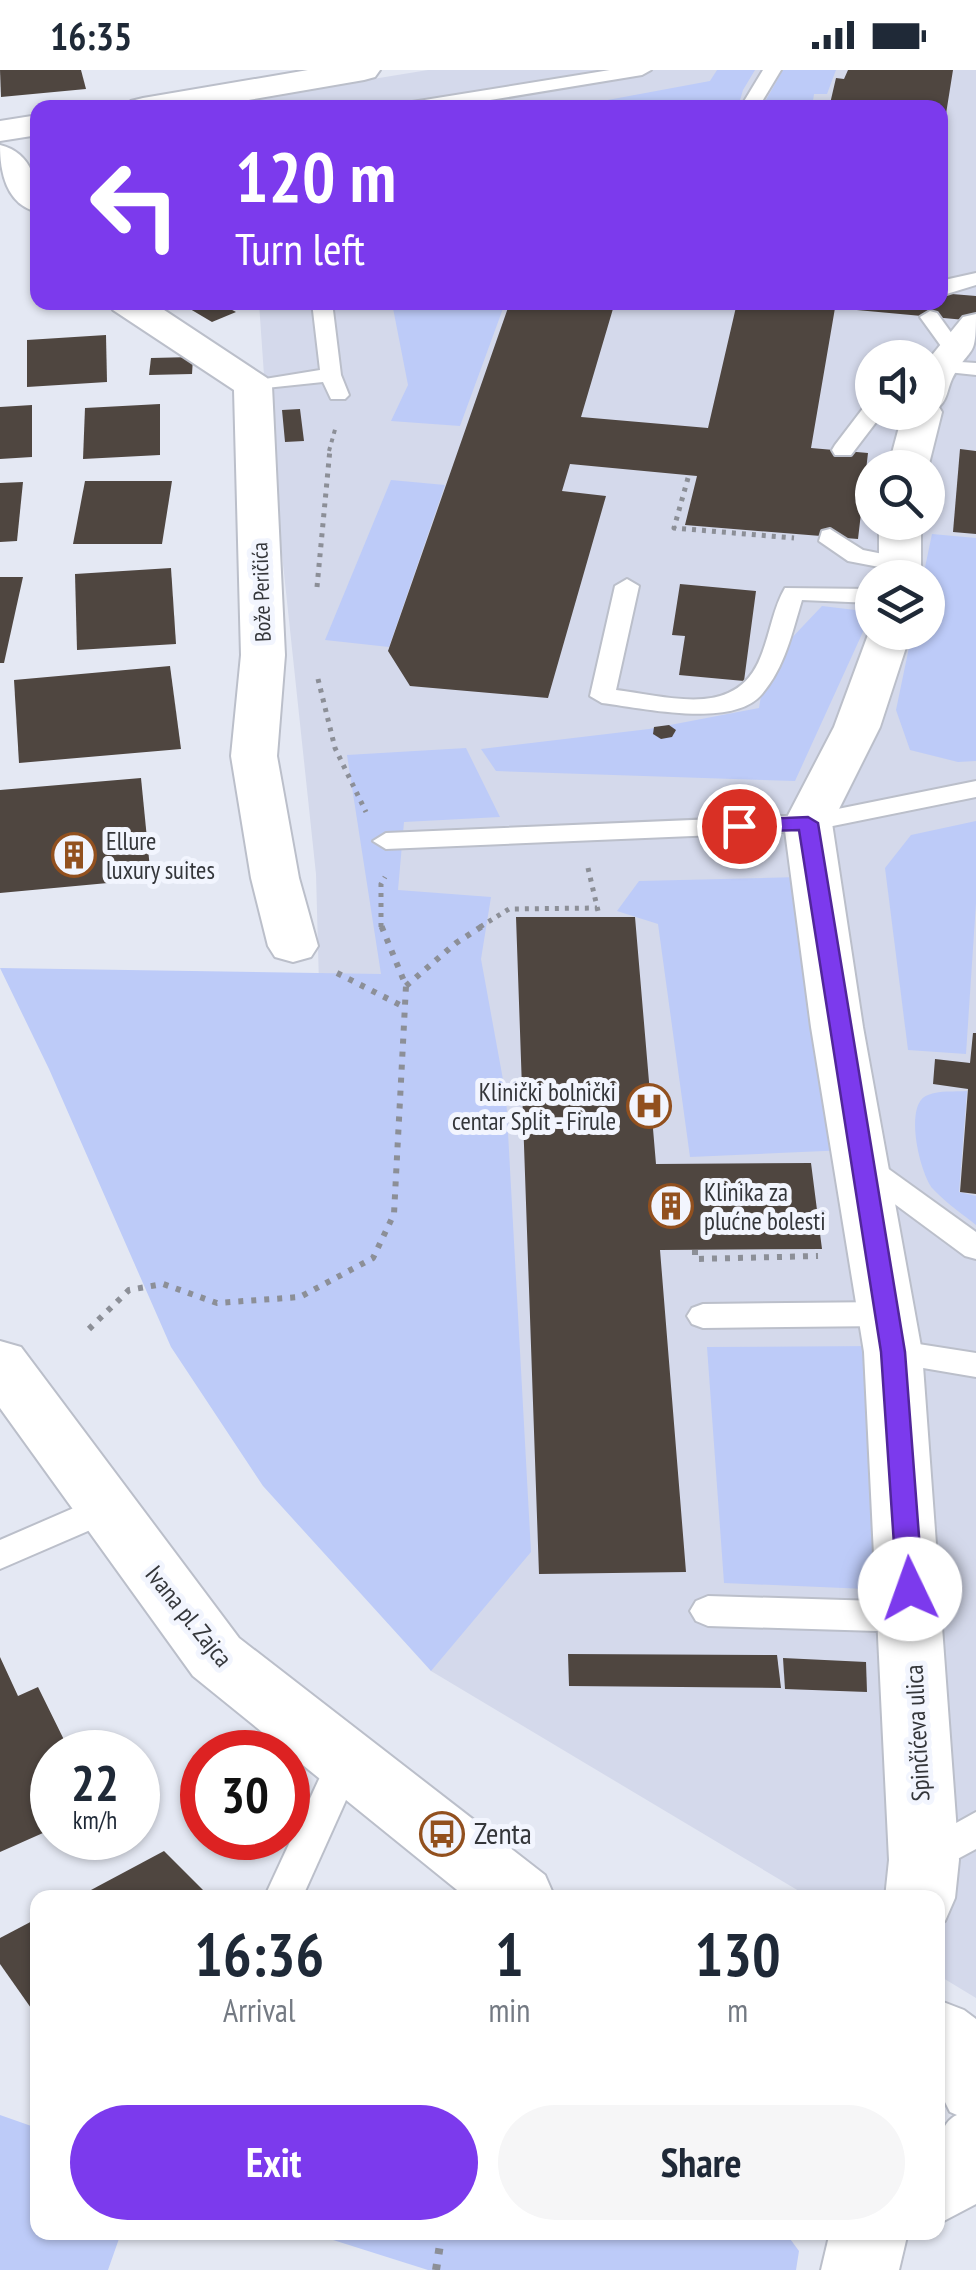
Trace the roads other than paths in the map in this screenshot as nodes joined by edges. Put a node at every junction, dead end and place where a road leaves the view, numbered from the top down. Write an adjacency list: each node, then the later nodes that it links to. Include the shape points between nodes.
1 (364, 70): 4 (street)
2 (642, 70): 5 (lane)
3 (772, 70): 6 (lane)
4 (190, 100)
5 (456, 100)
6 (754, 100)
7 (30, 126): 8 (street)
8 (0, 131)
9 (0, 156): 10 (street)
10 (30, 192)
11 (976, 279): 12 (lane)
12 (948, 285)
13 (138, 310): 17 (street)
14 (323, 310): 17 (lane, via 334,385)
15 (930, 317): 16 (lane)
16 (936, 340)
17 (253, 386): 28 (street, Bože Peričića, via 262,655 254,756)
18 (858, 430): 19 (lane)
19 (843, 450)
20 (830, 539): 21 (lane, via 856,556)
21 (900, 555)
22 (627, 586): 23 (lane, via 602,696 713,708 751,694 772,660 792,592)
23 (855, 595)
24 (883, 650): 26 (street, via 857,727)
25 (976, 789): 26 (lane)
26 (808, 823): 27 (lane); 29 (street, Spinčićeva ulica)
27 (386, 841)
28 (293, 946)
29 (861, 1164): 30 (lane); 32 (street, Spinčićeva ulica)
30 (976, 1248)
31 (703, 1316): 32 (lane)
32 (890, 1333): 34 (lane); 38 (street, Spinčićeva ulica)
33 (0, 1364): 35 (street, Ivana pl. Zajca)
34 (976, 1365)
35 (106, 1508): 36 (lane); 39 (street, Ivana pl. Zajca, via 216,1657)
36 (0, 1555)
37 (708, 1611): 38 (lane)
38 (911, 1617): 41 (street, Spinčićeva ulica)
39 (346, 1760): 42 (lane); 43 (street, Ivana pl. Zajca)
40 (976, 1829): 41 (lane)
41 (922, 1879)
42 (287, 1890)
43 (510, 1890)
44 (945, 2040): 45 (street)
45 (976, 2087)
46 (976, 2145): 47 (street)
47 (945, 2181)
48 (867, 2240): 49 (street)
49 (860, 2270)

